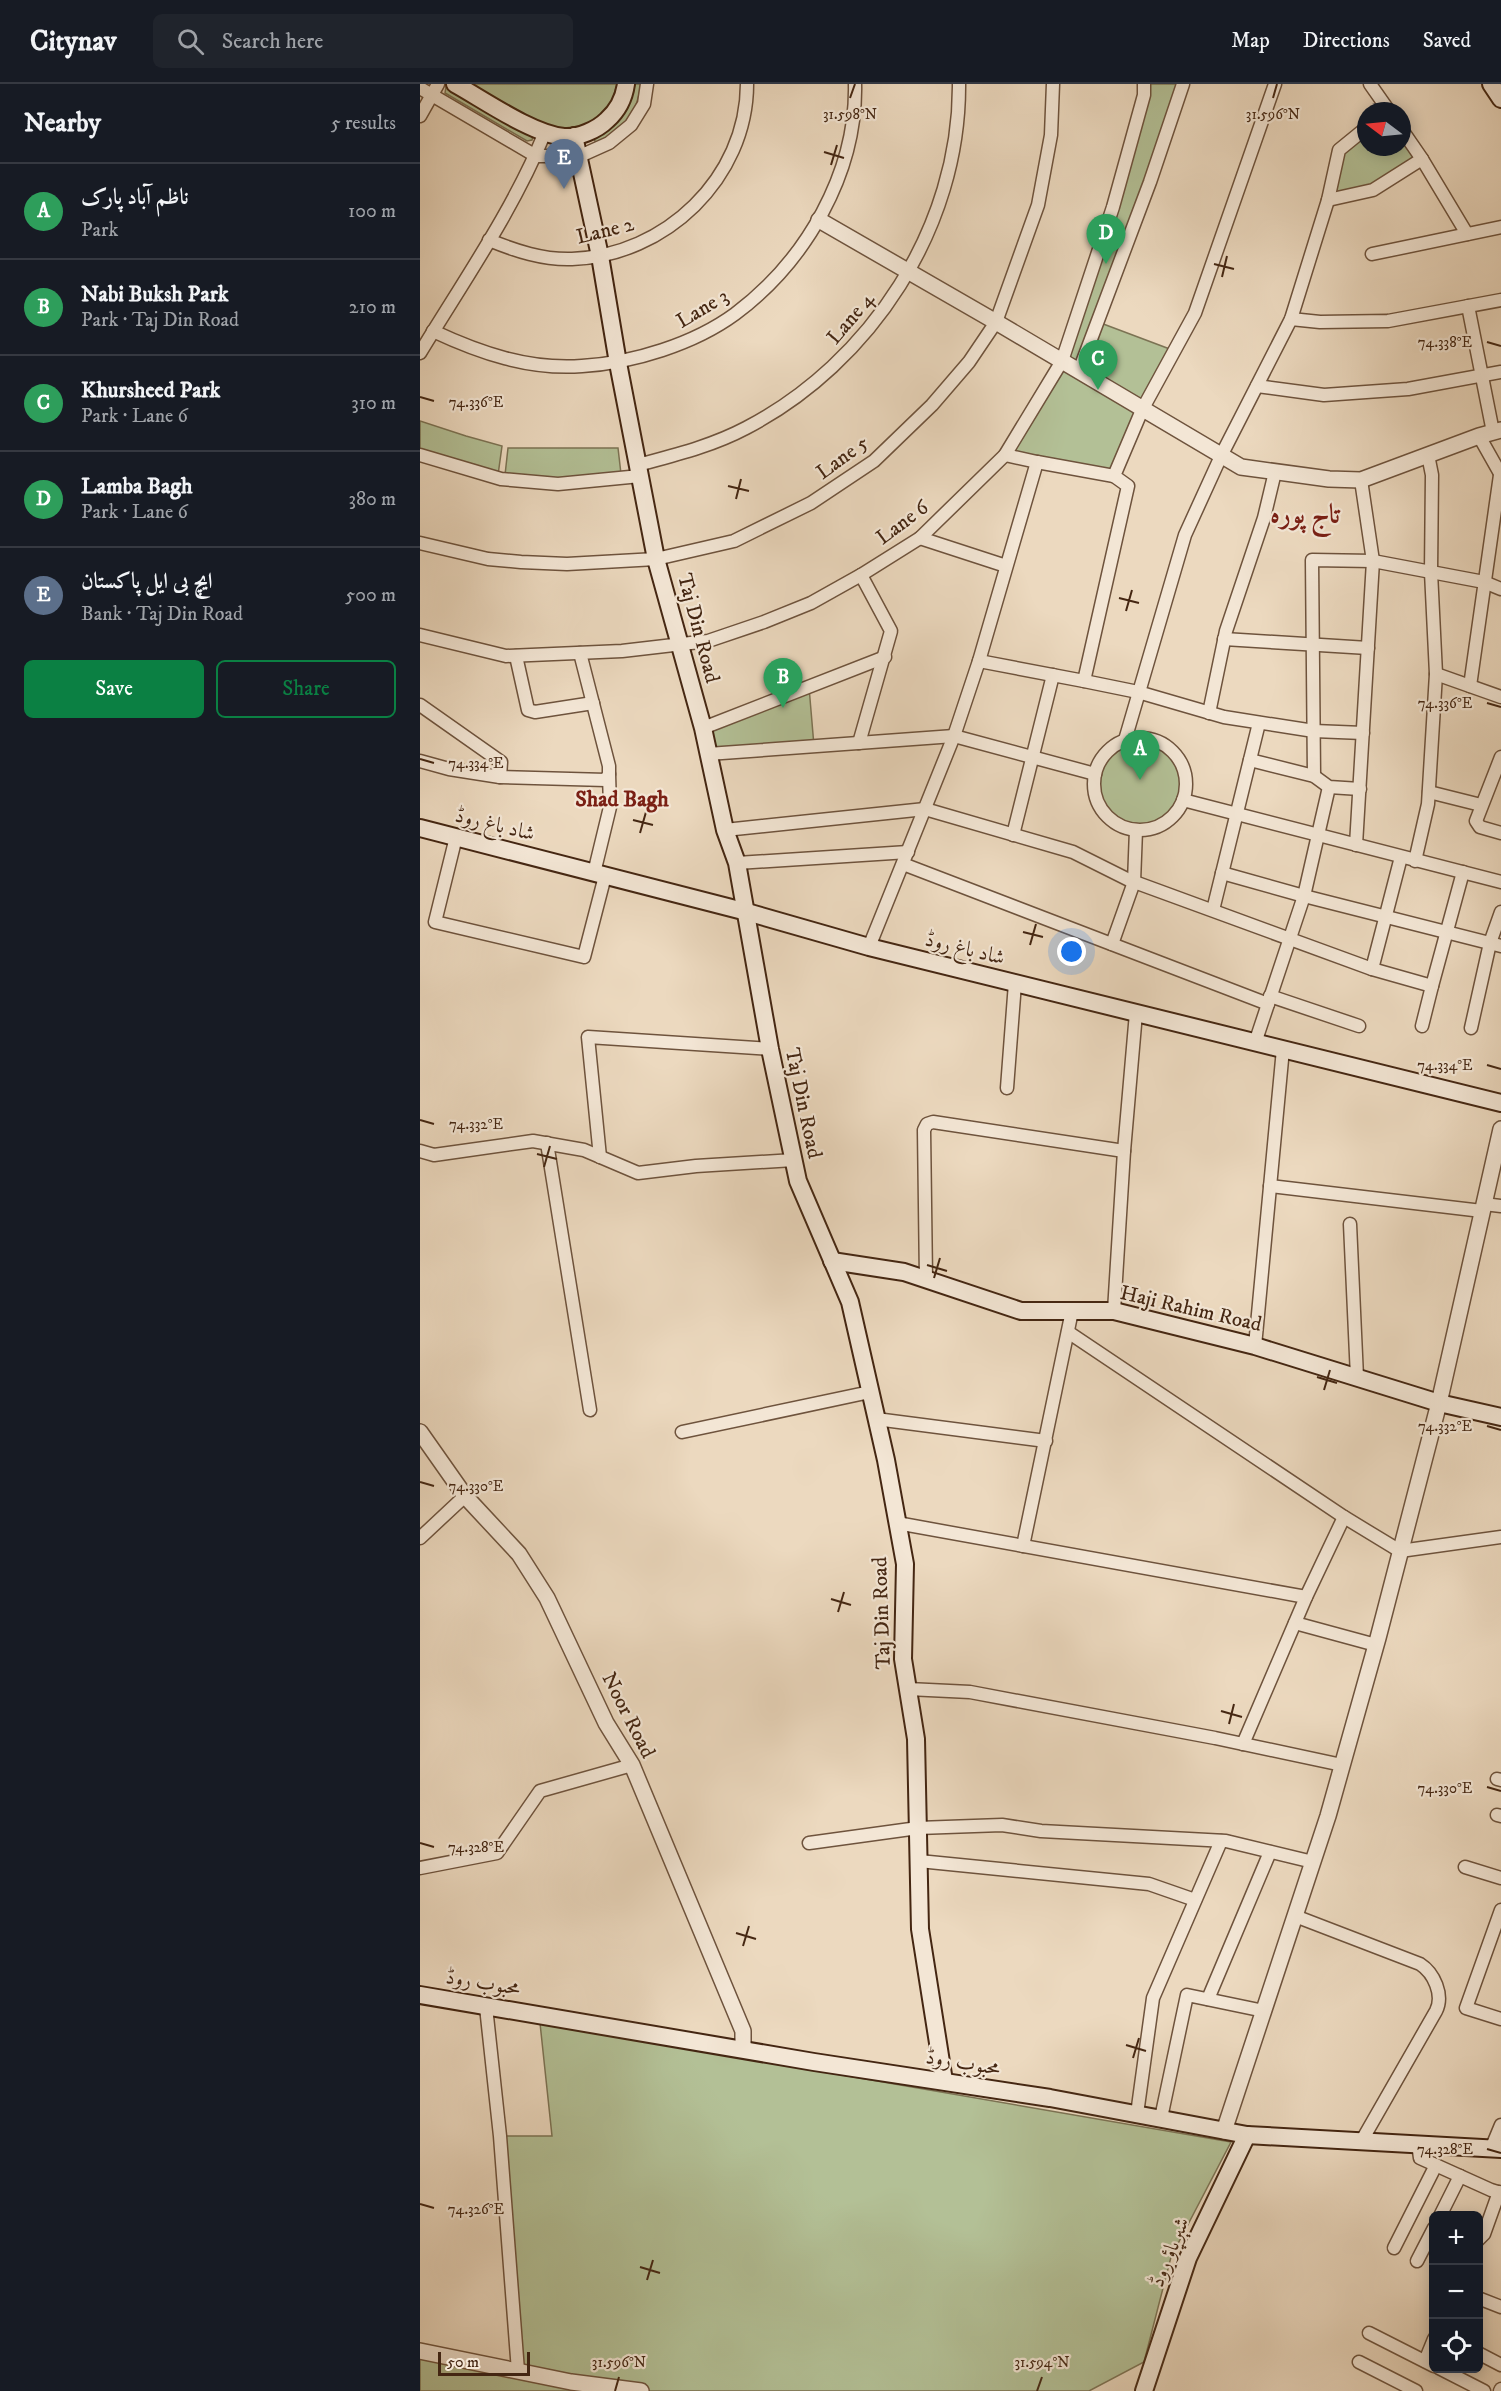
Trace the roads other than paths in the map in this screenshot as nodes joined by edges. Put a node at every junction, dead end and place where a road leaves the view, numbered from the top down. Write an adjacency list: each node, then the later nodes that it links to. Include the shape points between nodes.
1 (455, 84): 18 (main road)
2 (626, 84): 20 (main road, via 621,103 612,116 600,127)
3 (647, 84): 23 (street, via 644,104 631,125 609,144)
4 (747, 84): 31 (street, Lane 2, via 739,136 723,171 700,202 654,237)
5 (855, 84): 26 (street, Lane 3, via 845,158)
6 (959, 84): 32 (street, Lane 4, via 954,142 944,188)
7 (1053, 84): 36 (street, Lane 5, via 1052,135 1038,205)
8 (1144, 84): 39 (street, Lane 6, via 1113,207)
9 (1183, 84): 41 (street)
10 (1275, 84): 45 (street, via 1195,314)
11 (1370, 84): 16 (street)
12 (1491, 84): 15 (main road)
13 (420, 88): 14 (street)
14 (435, 89): 17 (street); 22 (street)
15 (1501, 99)
16 (1382, 102)
17 (420, 116)
18 (545, 132): 20 (main road); 22 (street)
19 (1357, 135): 25 (street, via 1339,150)
20 (574, 136): 23 (main road, Taj Din Road)
21 (1411, 143): 24 (street)
22 (536, 156): 23 (street); 29 (street)
23 (580, 156): 31 (main road, Taj Din Road)
24 (1422, 159): 25 (street, via 1373,190); 28 (street)
25 (1328, 200): 35 (street)
26 (819, 220): 32 (street); 40 (street, Lane 3, via 782,272 735,314 679,345)
27 (1501, 228): 28 (street)
28 (1467, 234): 30 (street)
29 (489, 240): 31 (street, Lane 2, via 543,257); 37 (street)
30 (1372, 254)
31 (600, 256): 40 (main road, Taj Din Road)
32 (908, 273): 36 (street); 52 (street, Lane 4, via 876,320 794,399 745,429)
33 (1501, 300): 34 (street)
34 (1468, 306): 35 (street, via 1388,321); 43 (street)
35 (1291, 319): 44 (street)
36 (996, 322): 39 (street); 60 (street, Lane 5, via 969,362 932,405 874,461 811,503 734,541)
37 (433, 331): 38 (street); 40 (street, Lane 3, via 504,359 551,366)
38 (420, 353)
39 (1062, 361): 41 (street); 48 (street, Lane 6)
40 (618, 363): 52 (main road, Taj Din Road)
41 (1079, 371): 45 (street)
42 (1501, 372): 43 (street)
43 (1482, 375): 44 (street, via 1408,389 1324,395); 46 (street)
44 (1257, 386): 50 (street)
45 (1142, 410): 50 (street); 55 (street)
46 (1491, 432): 49 (street); 54 (street)
47 (420, 455): 52 (street, Lane 4, via 501,479 558,484)
48 (1005, 455): 51 (street); 58 (street, Lane 6)
49 (1428, 455): 56 (street); 63 (street, via 1432,475)
50 (1221, 456): 53 (street, via 1241,467); 80 (street, via 1185,535)
51 (1036, 462): 55 (street); 62 (street)
52 (639, 471): 60 (main road, Taj Din Road)
53 (1275, 472): 56 (street); 68 (street)
54 (1501, 475): 57 (street)
55 (1114, 476): 78 (street, via 1128,486)
56 (1361, 480): 61 (street)
57 (1497, 530): 65 (street)
58 (920, 538): 62 (street); 64 (street, Lane 6)
59 (420, 543): 60 (street, Lane 5, via 488,559 521,562 567,564)
60 (656, 559): 70 (main road, Taj Din Road)
61 (1372, 561): 63 (street); 69 (street, via 1312,560); 71 (street)
62 (1006, 566): 75 (street)
63 (1431, 572): 65 (street); 76 (street)
64 (861, 575): 70 (street, Lane 6, via 811,603 764,622); 74 (street, via 891,631)
65 (1484, 582): 66 (street); 79 (street)
66 (1501, 589)
67 (420, 635): 73 (street, Lane 6)
68 (1224, 639): 69 (street); 84 (street)
69 (1313, 645): 71 (street); 87 (street)
70 (681, 646): 72 (street, Lane 6); 86 (main road, Taj Din Road)
71 (1368, 648): 88 (street)
72 (580, 653): 73 (street, Lane 6); 82 (street)
73 (516, 656): 82 (street, via 528,710)
74 (885, 657): 86 (street); 91 (street)
75 (979, 661): 77 (street); 89 (street)
76 (1436, 674): 79 (street); 103 (street)
77 (1053, 675): 78 (street); 94 (street)
78 (1084, 681): 80 (street)
79 (1470, 686): 81 (street)
80 (1138, 692): 84 (street); 90 (street)
81 (1501, 697)
82 (593, 703): 97 (street)
83 (420, 705): 100 (street, via 501,762)
84 (1209, 713): 85 (street)
85 (1260, 723): 87 (street); 95 (street)
86 (703, 728): 92 (main road, Taj Din Road)
87 (1314, 731): 88 (street); 99 (street)
88 (1363, 733): 102 (street)
89 (954, 736): 91 (street); 94 (street); 106 (street)
90 (1125, 740): 98 (street, via 1100,760); 104 (street, via 1154,740 1167,747 1184,771)
91 (859, 743): 92 (street)
92 (708, 754): 109 (main road, Taj Din Road)
93 (1501, 757): 105 (street)
94 (1033, 758): 98 (street); 112 (street)
95 (1250, 760): 99 (street); 107 (street)
96 (420, 761): 100 (street)
97 (609, 774): 100 (street, via 606,780); 123 (street, via 610,807)
98 (1095, 774): 110 (street, via 1094,790 1108,818)
99 (1314, 776): 101 (street)
100 (500, 777)
101 (1329, 787): 102 (street); 113 (street)
102 (1360, 789): 115 (street)
103 (1429, 792): 105 (street); 118 (street)
104 (1183, 800): 107 (street); 110 (street, via 1164,823)
105 (1482, 805): 111 (street, via 1476,825)
106 (925, 809): 109 (street); 112 (street); 116 (street)
107 (1237, 813): 113 (street); 122 (street)
108 (420, 828): 114 (main road, شاد باغ روڈ)
109 (725, 830): 119 (main road, Taj Din Road)
110 (1136, 830): 124 (street)
111 (1501, 833)
112 (1013, 835): 124 (street, via 1073,852)
113 (1319, 835): 115 (street); 126 (street)
114 (456, 837): 123 (main road, شاد باغ روڈ); 123 (street, via 435,922 584,957)
115 (1356, 845): 117 (street)
116 (908, 852): 119 (street); 120 (street)
117 (1401, 856): 118 (street); 130 (street)
118 (1415, 861): 121 (street)
119 (737, 863): 128 (main road, Taj Din Road)
120 (903, 864): 133 (street); 135 (street)
121 (1463, 872): 125 (street); 131 (street)
122 (1222, 873): 126 (street); 127 (street)
123 (599, 874): 128 (main road, شاد باغ روڈ)
124 (1134, 882): 127 (street); 133 (street)
125 (1501, 882)
126 (1304, 896): 130 (street); 132 (street)
127 (1213, 910): 132 (street)
128 (747, 912): 135 (main road, شاد باغ روڈ); 145 (main road, Taj Din Road)
129 (1501, 912): 134 (street)
130 (1386, 917): 131 (street); 136 (street)
131 (1446, 932): 134 (street); 138 (street)
132 (1291, 939): 136 (street); 139 (street)
133 (1112, 944): 139 (street)
134 (1496, 944): 143 (street)
135 (869, 947): 137 (main road, شاد باغ روڈ)
136 (1372, 969): 138 (street)
137 (1015, 983): 140 (main road, شاد باغ روڈ); 147 (street)
138 (1432, 986): 142 (street)
139 (1269, 1000): 141 (street); 144 (street)
140 (1136, 1013): 144 (main road, شاد باغ روڈ); 152 (street)
141 (1359, 1026)
142 (1422, 1026)
143 (1471, 1028)
144 (1255, 1043): 146 (main road, شاد باغ روڈ)
145 (770, 1049): 153 (street, via 588,1037); 154 (main road, Taj Din Road)
146 (1283, 1049): 148 (main road, شاد باغ روڈ); 155 (street)
147 (1007, 1088)
148 (1501, 1103)
149 (1501, 1129): 157 (street)
150 (547, 1143): 151 (street, via 533,1141 434,1155); 153 (street); 168 (street)
151 (420, 1151)
152 (1124, 1151): 160 (street, via 927,1124); 162 (street)
153 (600, 1157): 154 (street, via 638,1173)
154 (794, 1160): 159 (main road, Taj Din Road, via 798,1181)
155 (1270, 1186): 157 (street); 164 (street)
156 (1501, 1206): 157 (street)
157 (1483, 1207): 167 (street)
158 (1350, 1224): 165 (street)
159 (832, 1261): 160 (main road, Haji Rahim Road); 166 (main road, Taj Din Road, via 850,1302)
160 (926, 1279): 161 (main road, Haji Rahim Road, via 1021,1311)
161 (1072, 1311): 162 (main road, Haji Rahim Road); 163 (street)
162 (1114, 1311): 164 (main road, Haji Rahim Road)
163 (1068, 1332): 173 (street); 175 (street)
164 (1255, 1346): 165 (main road, Haji Rahim Road)
165 (1357, 1377): 167 (main road, Haji Rahim Road)
166 (870, 1392): 170 (main road, Taj Din Road); 172 (street)
167 (1439, 1403): 169 (main road, Haji Rahim Road); 180 (street)
168 (591, 1410)
169 (1501, 1417)
170 (876, 1419): 173 (street); 176 (main road, Taj Din Road)
171 (420, 1432): 174 (street, Noor Road)
172 (682, 1432)
173 (1046, 1441): 179 (street)
174 (465, 1496): 178 (street); 186 (street, Noor Road, via 519,1554 547,1598 606,1723)
175 (1344, 1517): 180 (street); 181 (street)
176 (897, 1523): 179 (street); 184 (main road, Taj Din Road, via 905,1564 903,1659)
177 (1501, 1537): 180 (street)
178 (420, 1538)
179 (1023, 1546): 181 (street)
180 (1400, 1551): 183 (street)
181 (1306, 1597): 182 (street)
182 (1295, 1623): 183 (street); 185 (street)
183 (1376, 1645): 187 (street)
184 (908, 1689): 185 (street, via 970,1692); 188 (main road, Taj Din Road, via 916,1739)
185 (1243, 1744): 187 (street)
186 (632, 1765): 195 (street, via 540,1791 497,1853); 205 (street, Noor Road, via 743,2031)
187 (1342, 1765): 193 (street)
188 (918, 1828): 189 (street, via 1002,1826); 190 (street); 192 (main road, Taj Din Road)
189 (1221, 1841): 191 (street); 197 (street)
190 (809, 1844)
191 (1270, 1852): 193 (street); 201 (street)
192 (919, 1861): 197 (street, via 1149,1884); 206 (main road, Taj Din Road, via 920,1929)
193 (1312, 1862): 199 (street)
194 (1465, 1867): 196 (street)
195 (420, 1868)
196 (1501, 1878)
197 (1195, 1900): 207 (street, via 1153,1998)
198 (1501, 1910): 204 (street, via 1466,2008)
199 (1294, 1916): 203 (street); 212 (street, via 1420,1964 1430,1973 1440,1996 1436,2011)
200 (420, 1995): 202 (main road, محبوب روڈ)
201 (1208, 2000): 203 (street); 208 (street, via 1187,1995)
202 (486, 2007): 205 (main road, محبوب روڈ); 231 (street)
203 (1264, 2011): 210 (street)
204 (1501, 2019)
205 (743, 2049): 206 (main road, محبوب روڈ)
206 (944, 2082): 207 (main road, محبوب روڈ)
207 (1137, 2114): 208 (main road, محبوب روڈ)
208 (1161, 2118): 210 (main road, محبوب روڈ)
209 (1501, 2125): 214 (street)
210 (1224, 2130): 211 (main road, محبوب روڈ)
211 (1247, 2135): 212 (main road, محبوب روڈ); 234 (main road, شېرپاؤ روڈ, via 1188,2258)
212 (1361, 2142): 213 (main road, محبوب روڈ)
213 (1418, 2144): 214 (main road, محبوب روڈ); 215 (street, via 1420,2158)
214 (1496, 2149)
215 (1436, 2165): 216 (street); 221 (street)
216 (1460, 2176): 217 (street); 218 (street)
217 (1500, 2192): 219 (street)
218 (1442, 2211)
219 (1483, 2235)
220 (1429, 2238): 222 (street)
221 (1394, 2248)
222 (1417, 2261)
223 (1483, 2300): 224 (street)
224 (1501, 2307)
225 (1369, 2333): 229 (street)
226 (420, 2351): 231 (street)
227 (1483, 2355): 230 (street)
228 (1359, 2362): 235 (street)
229 (1429, 2363)
230 (1501, 2365)
231 (518, 2371): 233 (street)
232 (1449, 2373): 236 (street)
233 (641, 2391)
234 (1144, 2391)
235 (1416, 2391)
236 (1484, 2391)

